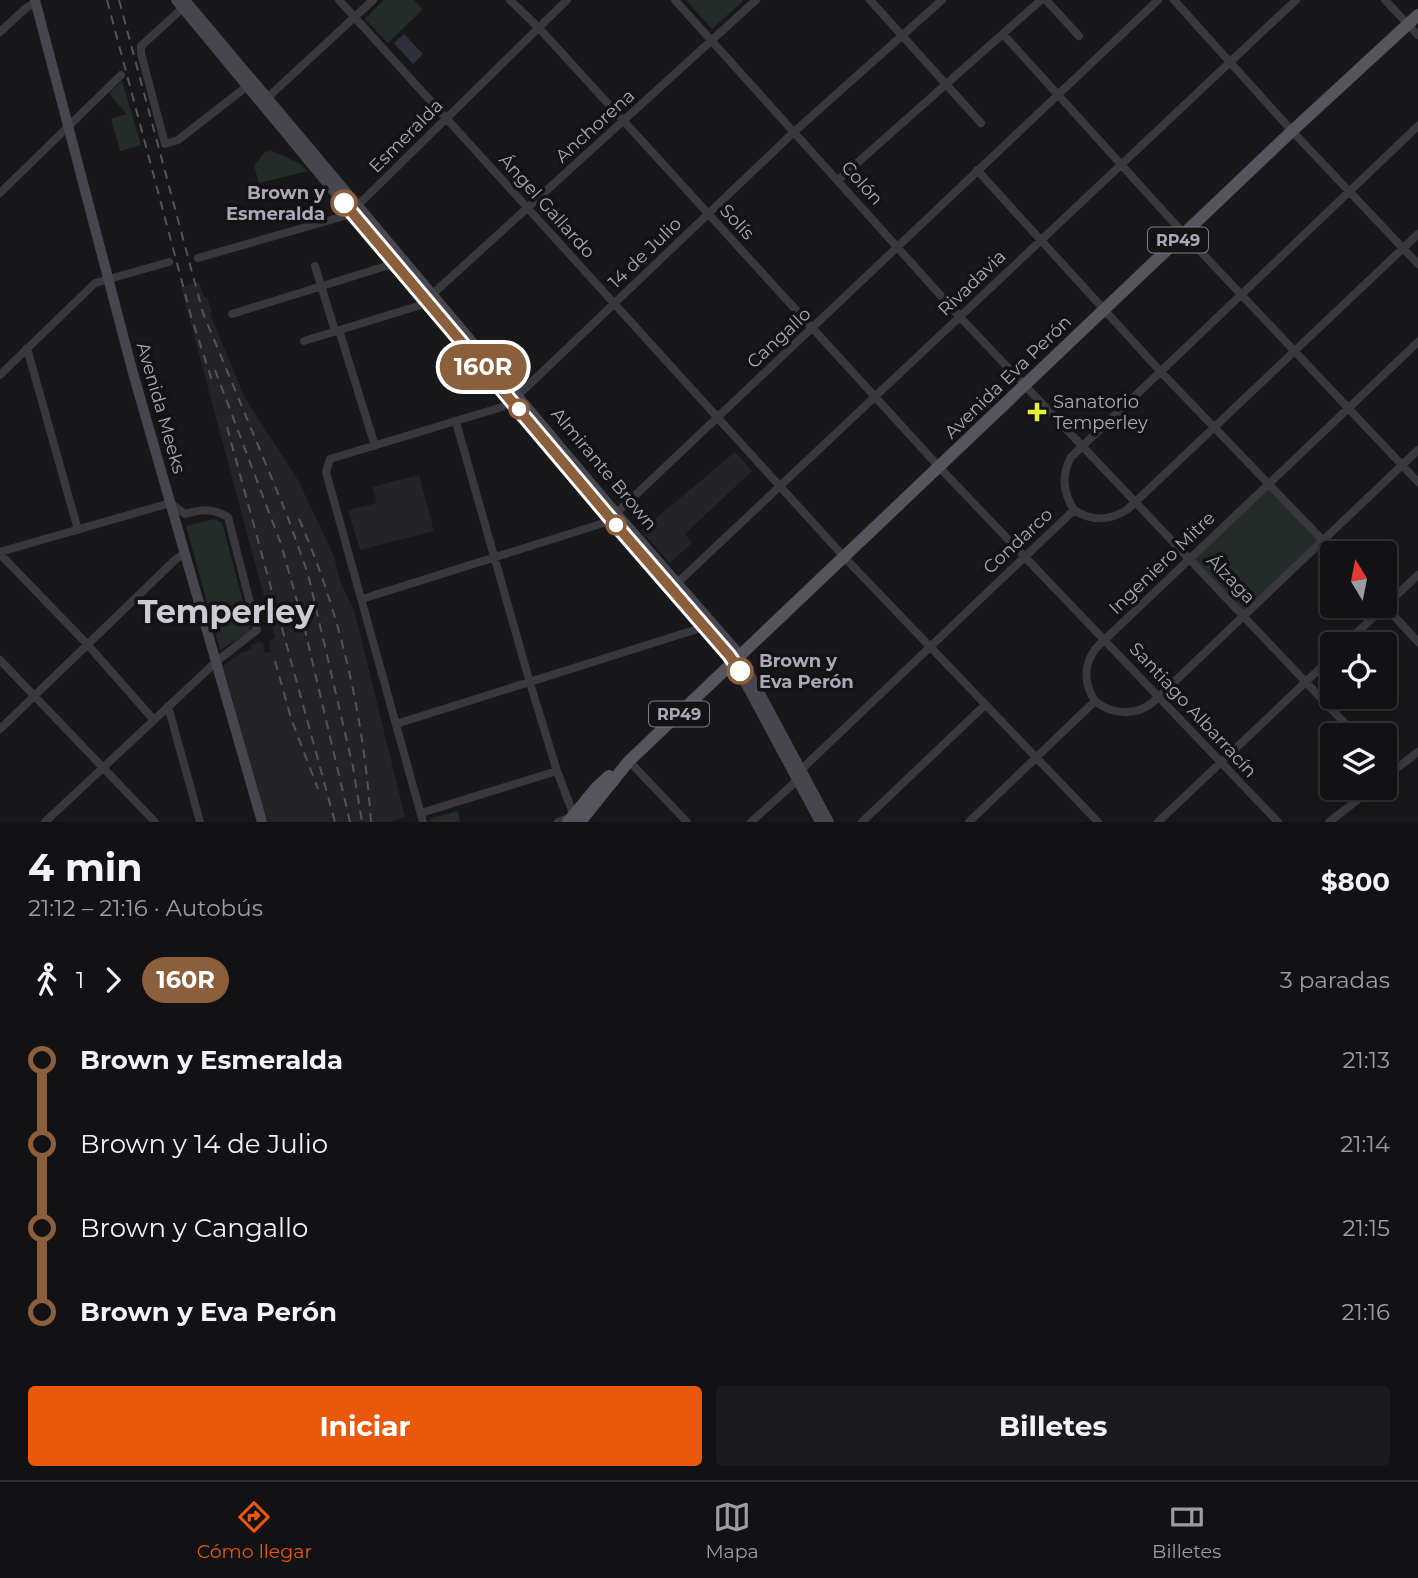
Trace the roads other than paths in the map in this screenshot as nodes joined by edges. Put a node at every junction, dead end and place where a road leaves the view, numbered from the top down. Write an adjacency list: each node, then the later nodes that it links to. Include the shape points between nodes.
1 (339, 0): 17 (street, Ángel Gallardo)
2 (373, 0): 17 (street)
3 (510, 0): 19 (street, Solís)
4 (567, 0): 19 (street, Esmeralda)
5 (675, 0): 25 (street, Colón)
6 (756, 0): 25 (street, Anchorena)
7 (870, 0): 23 (street)
8 (942, 0): 23 (street, 14 de Julio)
9 (1044, 0): 21 (street); 24 (street)
10 (1158, 0): 30 (street, Cangallo)
11 (1174, 0): 26 (street)
12 (1296, 0): 26 (street, Rivadavia)
13 (1385, 0): 18 (street)
14 (35, 1): 20 (street); 36 (main road, Avenida Meeks)
15 (184, 3): 29 (main road, Almirante Brown); 29 (street, via 141,50 164,142 178,141); 31 (main road, Almirante Brown)
16 (1418, 15): 18 (main road, Avenida Eva Perón / RP49)
17 (355, 18): 31 (street); 32 (street, Ángel Gallardo)
18 (1408, 25): 22 (street); 38 (main road, Avenida Eva Perón / RP49)
19 (539, 28): 32 (street, Esmeralda); 33 (street, Solís)
20 (0, 32)
21 (1003, 34): 28 (street); 30 (street)
22 (1418, 35)
23 (902, 36): 28 (street); 37 (street, 14 de Julio)
24 (1079, 36)
25 (712, 39): 33 (street, Anchorena); 37 (street, Colón)
26 (1231, 62): 38 (street); 39 (street, Rivadavia)
27 (121, 75): 36 (street)
28 (947, 85): 34 (street); 41 (street)
29 (246, 87): 31 (main road, Almirante Brown)
30 (1057, 95): 39 (street); 40 (street, Cangallo)
31 (264, 101): 44 (main road, Almirante Brown)
32 (446, 118): 44 (street, Esmeralda); 45 (street, Ángel Gallardo)
33 (624, 121): 45 (street, Anchorena); 46 (street, Solís)
34 (981, 123)
35 (1418, 126): 43 (street, Condarco)
36 (68, 127): 42 (street); 57 (main road, Avenida Meeks)
37 (795, 131): 41 (street, Colón); 46 (street, 14 de Julio)
38 (1292, 131): 43 (street); 47 (main road, Avenida Eva Perón / RP49)
39 (1119, 165): 47 (street); 49 (street, Rivadavia)
40 (977, 170): 49 (street); 50 (street, Cangallo)
41 (838, 180): 50 (street, Colón)
42 (0, 192)
43 (1349, 192): 51 (street); 59 (street, Condarco)
44 (354, 209): 52 (street, Esmeralda, via 343,218); 54 (main road, Almirante Brown); 60 (main road, Almirante Brown)
45 (528, 209): 60 (street, Anchorena); 61 (street, Ángel Gallardo)
46 (708, 215): 61 (street, 14 de Julio); 65 (street, Solís)
47 (1184, 234): 59 (street); 62 (main road, Avenida Eva Perón / RP49)
48 (1418, 234): 51 (street)
49 (1039, 240): 62 (street); 64 (street, Rivadavia)
50 (897, 247): 64 (street, Colón); 65 (street, Cangallo)
51 (1402, 248): 55 (street); 70 (street)
52 (198, 258)
53 (169, 262): 57 (street)
54 (396, 263): 58 (street); 60 (main road, Almirante Brown)
55 (1418, 264)
56 (315, 266): 58 (street)
57 (107, 278): 69 (street, via 95,283); 89 (main road, Avenida Meeks)
58 (321, 286): 63 (street); 66 (street)
59 (1240, 294): 70 (street); 71 (street, Condarco)
60 (429, 297): 66 (street, Anchorena, via 418,306); 75 (main road, Almirante Brown)
61 (614, 304): 75 (street, 14 de Julio); 77 (street, Ángel Gallardo)
62 (1104, 309): 71 (street); 73 (main road, Avenida Eva Perón / RP49)
63 (232, 314)
64 (960, 317): 73 (street, Colón); 74 (street, Rivadavia)
65 (813, 328): 74 (street, Solís); 77 (street, Cangallo)
66 (337, 330): 67 (street, Anchorena); 80 (street)
67 (304, 341)
68 (1418, 342): 76 (street, Ingeniero Mitre)
69 (27, 348): 72 (street); 92 (street)
70 (1295, 352): 76 (street); 79 (street)
71 (1160, 371): 79 (street); 81 (street, Condarco)
72 (0, 375)
73 (1024, 386): 81 (street, Álzaga); 84 (main road, Avenida Eva Perón / RP49)
74 (874, 396): 84 (street, Solís); 87 (street, Rivadavia)
75 (515, 398): 78 (street, 14 de Julio); 91 (main road, Almirante Brown)
76 (1348, 409): 83 (street); 86 (street, Ingeniero Mitre)
77 (719, 416): 87 (street, Ángel Gallardo); 91 (street, Cangallo)
78 (456, 422): 80 (street, 14 de Julio); 97 (street)
79 (1214, 427): 86 (street); 88 (street)
80 (375, 446): 103 (street, 14 de Julio, via 331,459 326,467)
81 (1082, 446): 88 (street, Álzaga); 90 (street, Condarco, via 1071,457 1063,478)
82 (1418, 450): 83 (street)
83 (1402, 465): 85 (street); 93 (street)
84 (940, 468): 96 (street, Santiago Albarracín); 98 (main road, Avenida Eva Perón / RP49)
85 (1418, 482)
86 (1268, 483): 93 (street); 99 (street, Ingeniero Mitre)
87 (780, 485): 98 (street, Ángel Gallardo); 101 (street, Rivadavia)
88 (1136, 502): 90 (street, via 1111,518 1093,519); 99 (street, Álzaga)
89 (170, 503): 92 (street); 95 (main road, Avenida Meeks); 115 (street, via 185,514 216,510 228,517 257,630)
90 (1074, 510): 96 (street, Condarco)
91 (613, 516): 97 (street, Cangallo, via 601,525); 101 (main road, Almirante Brown)
92 (78, 530): 94 (street)
93 (1322, 540): 104 (street)
94 (0, 553): 111 (street)
95 (185, 554): 111 (street); 115 (main road, Avenida Meeks)
96 (1026, 556): 109 (street, Santiago Albarracín); 112 (street, Condarco)
97 (495, 558): 103 (street, Cangallo); 118 (street)
98 (845, 558): 112 (street, Ángel Gallardo); 113 (main road, Avenida Eva Perón / RP49)
99 (1189, 558): 104 (street, Álzaga); 109 (street, Ingeniero Mitre)
100 (1418, 575): 102 (street)
101 (674, 586): 107 (main road, Almirante Brown); 113 (main road, Almirante Brown)
102 (1397, 595)
103 (362, 599): 126 (street)
104 (1243, 615): 117 (street, Álzaga); 120 (street)
105 (1372, 618): 108 (street)
106 (1396, 618): 110 (street)
107 (704, 627): 113 (main road, Almirante Brown); 118 (street)
108 (1358, 632)
109 (1105, 639): 120 (street, Santiago Albarracín); 121 (street, Ingeniero Mitre, via 1087,667)
110 (1418, 642)
111 (87, 644): 119 (street); 124 (street)
112 (929, 647): 122 (street, Ángel Gallardo); 135 (street, Condarco)
113 (737, 659): 131 (main road, Avenida Eva Perón / RP49); 135 (main road, Almirante Brown)
114 (0, 660): 119 (street)
115 (217, 661): 123 (street); 142 (main road, Avenida Meeks)
116 (1320, 669): 117 (street)
117 (1306, 682): 125 (street, Álzaga); 130 (street)
118 (530, 683): 126 (street); 134 (street)
119 (35, 696): 127 (street); 132 (street)
120 (1159, 698): 121 (street, via 1133,712 1105,709); 130 (street, Santiago Albarracín)
121 (1095, 701): 129 (street)
122 (985, 705): 129 (street, Ángel Gallardo); 148 (street)
123 (168, 706): 124 (street); 141 (street)
124 (153, 719): 132 (street)
125 (1345, 723)
126 (396, 724): 137 (street)
127 (0, 729)
128 (1417, 755): 133 (street)
129 (1037, 757): 149 (street); 150 (street, Ángel Gallardo)
130 (1222, 762): 151 (street); 152 (street, Santiago Albarracín)
131 (626, 763): 138 (main road, RP49, via 601,783); 144 (street)
132 (103, 767): 139 (street); 140 (street)
133 (1397, 769)
134 (557, 771): 137 (street); 138 (street)
135 (799, 774): 145 (street, Condarco); 146 (main road, Almirante Brown); 147 (main road, Almirante Brown)
136 (1357, 800): 153 (street)
137 (422, 817)
138 (577, 820): 143 (street)
139 (45, 822)
140 (155, 822)
141 (200, 822)
142 (262, 822)
143 (558, 822)
144 (687, 822)
145 (751, 822)
146 (820, 822)
147 (829, 822)
148 (862, 822)
149 (969, 822)
150 (1098, 822)
151 (1158, 822)
152 (1278, 822)
153 (1329, 822)

